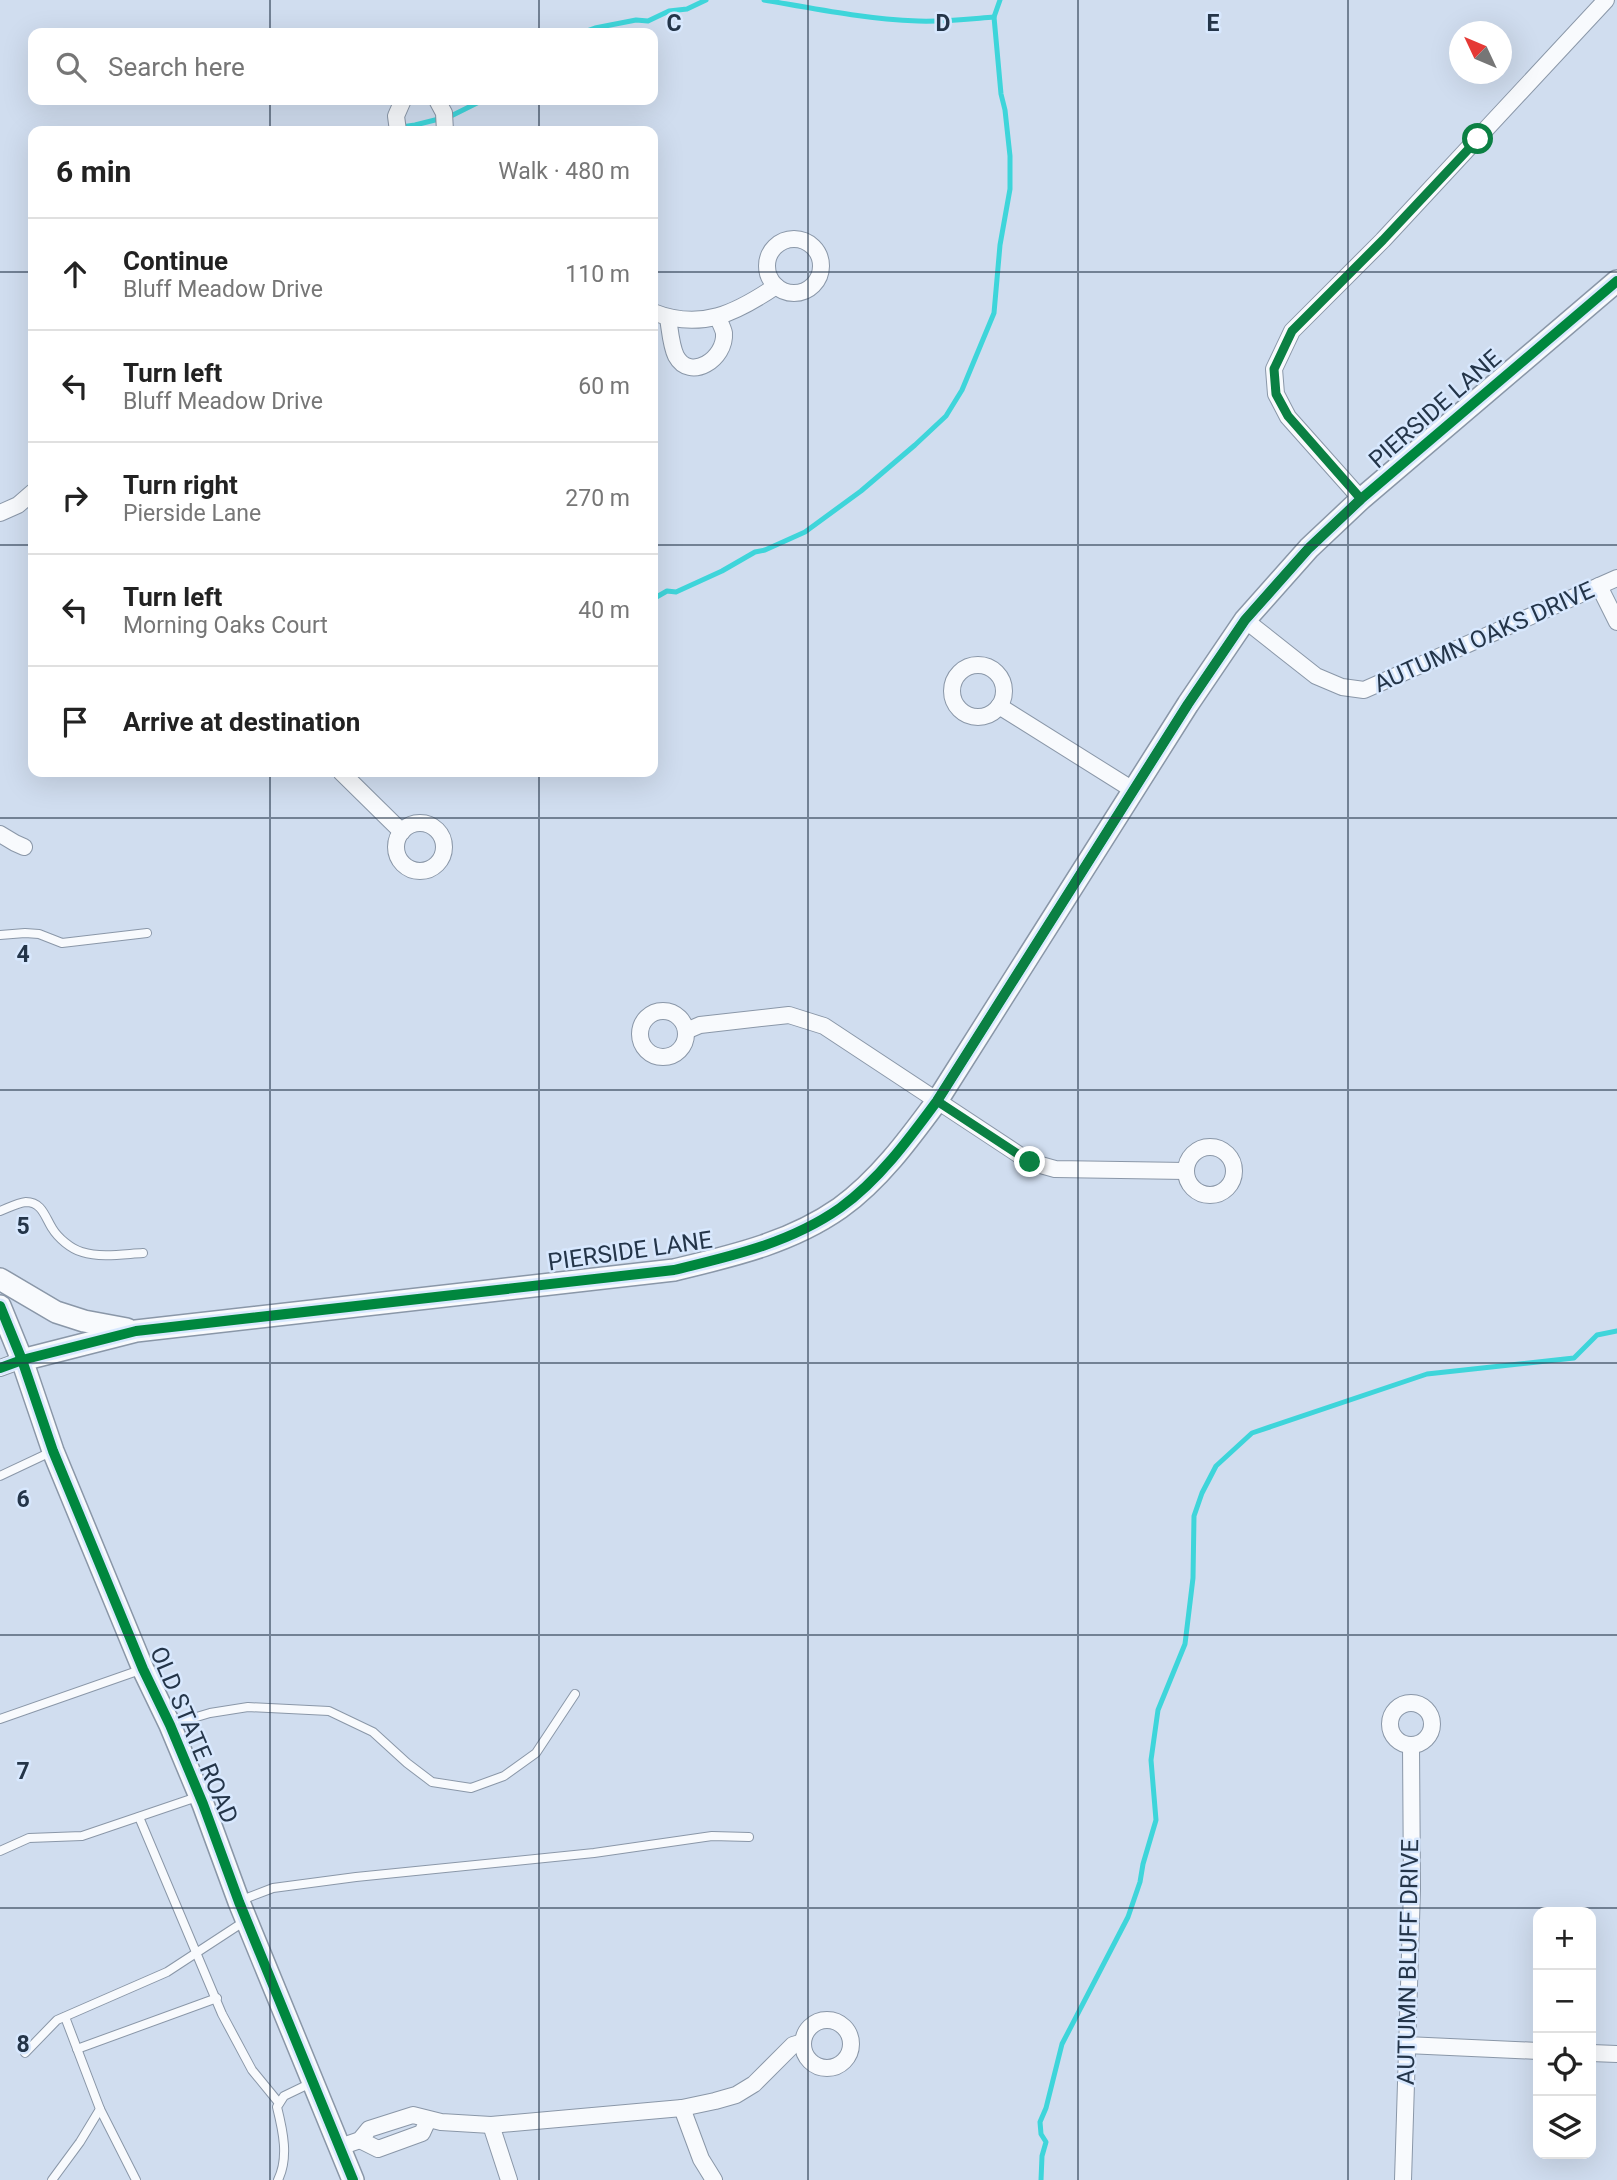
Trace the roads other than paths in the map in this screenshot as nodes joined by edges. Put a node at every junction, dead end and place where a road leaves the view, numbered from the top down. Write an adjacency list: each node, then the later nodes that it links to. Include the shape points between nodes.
1 (1606, 0): 11 (street, via 1292,331 1282,349 1274,369 1276,394 1288,416)
2 (401, 105): 4 (street)
3 (440, 105): 5 (street)
4 (397, 126)
5 (445, 126)
6 (1617, 281): 11 (street, PIERSIDE LANE)
7 (776, 286): 9 (street)
8 (660, 315): 9 (street); 9 (street, via 676,356 694,367 711,362 722,348 724,331)
9 (718, 318)
10 (28, 496): 12 (street)
11 (1361, 499): 15 (street, PIERSIDE LANE, via 1309,548)
12 (0, 513)
13 (1617, 578): 14 (street, AUTUMN OAKS DRIVE)
14 (1599, 586): 15 (street, AUTUMN OAKS DRIVE, via 1364,690 1315,676); 16 (street)
15 (1245, 620): 19 (street, PIERSIDE LANE)
16 (1617, 622)
17 (999, 706): 19 (street)
18 (346, 777): 20 (street)
19 (1133, 790): 26 (street, PIERSIDE LANE)
20 (402, 832)
21 (0, 834): 22 (street)
22 (24, 847)
23 (147, 933): 24 (lane, via 62,943 39,934)
24 (0, 935)
25 (686, 1031): 26 (street, via 700,1025 789,1015 824,1026)
26 (937, 1101): 27 (street, via 1042,1166); 32 (street, PIERSIDE LANE, via 882,1169 840,1208 793,1235 739,1255 674,1270)
27 (1186, 1171)
28 (0, 1211): 29 (lane, via 34,1203 53,1230 82,1252)
29 (144, 1253)
30 (0, 1279): 32 (street, via 56,1312)
31 (0, 1306): 33 (street, OLD STATE ROAD)
32 (136, 1331): 33 (street, PIERSIDE LANE)
33 (22, 1360): 34 (street, PIERSIDE LANE); 35 (street, OLD STATE ROAD)
34 (0, 1368)
35 (53, 1451): 36 (lane); 37 (street, OLD STATE ROAD)
36 (0, 1476)
37 (143, 1669): 39 (lane); 40 (street, OLD STATE ROAD)
38 (575, 1694): 40 (lane, via 536,1753 504,1776 471,1788 432,1782 373,1732 329,1711 248,1707)
39 (0, 1719)
40 (170, 1725): 42 (street, OLD STATE ROAD)
41 (1410, 1745): 51 (street, AUTUMN BLUFF DRIVE, via 1412,1889)
42 (200, 1796): 43 (lane); 46 (street, OLD STATE ROAD)
43 (139, 1817): 45 (lane, via 82,1836 29,1838); 47 (lane)
44 (748, 1837): 46 (lane, via 712,1836 273,1888)
45 (0, 1851)
46 (243, 1911): 47 (lane); 57 (street, OLD STATE ROAD)
47 (197, 1951): 48 (lane); 49 (lane, via 167,1972)
48 (217, 1998): 52 (lane); 58 (lane, via 252,2070)
49 (65, 2017): 52 (lane); 54 (lane)
50 (803, 2042): 59 (street, via 793,2045 754,2084 736,2095)
51 (1406, 2045): 53 (street); 69 (street, AUTUMN BLUFF DRIVE)
52 (77, 2049): 60 (lane)
53 (1533, 2051)
54 (25, 2053)
55 (1596, 2053): 56 (street)
56 (1617, 2054)
57 (313, 2082): 58 (lane, via 284,2096); 62 (street, OLD STATE ROAD)
58 (279, 2104): 65 (lane, via 284,2168)
59 (682, 2108): 61 (street); 68 (street)
60 (100, 2109): 63 (lane); 64 (lane)
61 (491, 2125): 62 (street, via 414,2115 369,2129); 67 (street)
62 (350, 2143): 66 (street, OLD STATE ROAD)
63 (52, 2180)
64 (136, 2180)
65 (278, 2180)
66 (354, 2180)
67 (509, 2180)
68 (714, 2180)
69 (1403, 2180)

